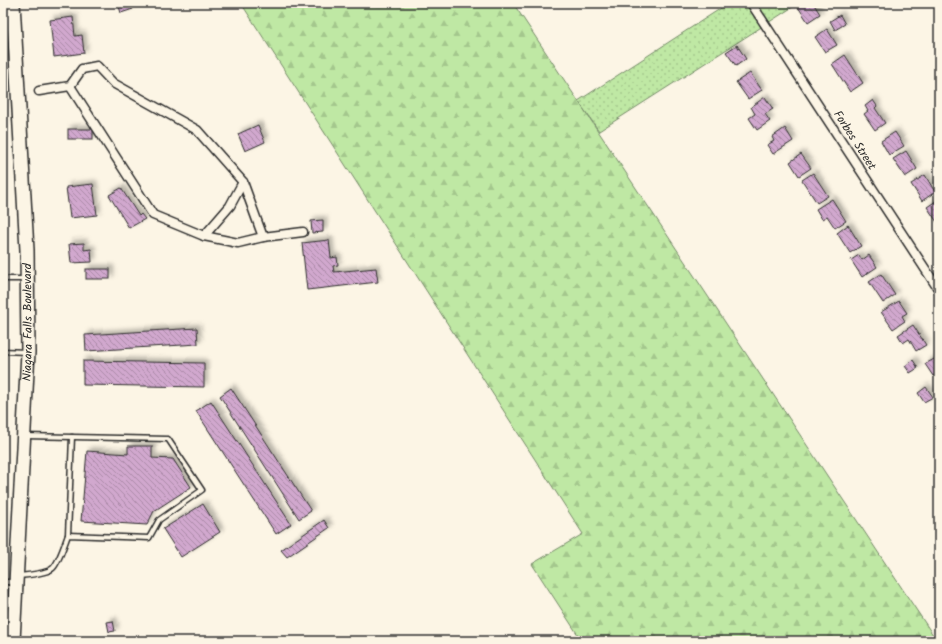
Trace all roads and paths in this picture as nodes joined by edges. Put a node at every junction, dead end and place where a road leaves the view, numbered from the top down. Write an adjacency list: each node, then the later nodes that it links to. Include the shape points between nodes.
1 (13, 3): 10 (main road, Niagara Falls Boulevard)
2 (751, 3): 11 (street, Forbes Street)
3 (70, 86): 4 (street); 5 (street, via 82,69 97,66 114,83 197,130); 7 (street, via 153,215)
4 (39, 91)
5 (243, 182): 7 (street, via 230,206); 8 (street)
6 (303, 232): 8 (street)
7 (204, 236): 8 (street, via 238,243)
8 (263, 237)
9 (3, 279): 10 (lane)
10 (27, 279): 13 (main road, Niagara Falls Boulevard)
11 (939, 290)
12 (3, 351): 13 (lane)
13 (28, 352): 14 (main road, Niagara Falls Boulevard)
14 (24, 436): 15 (lane); 17 (main road, Niagara Falls Boulevard)
15 (72, 437): 16 (lane); 16 (lane, via 168,439 202,490 159,520 149,538)
16 (68, 535): 17 (lane, via 53,568)
17 (12, 580): 18 (main road, Niagara Falls Boulevard)
18 (13, 641)

